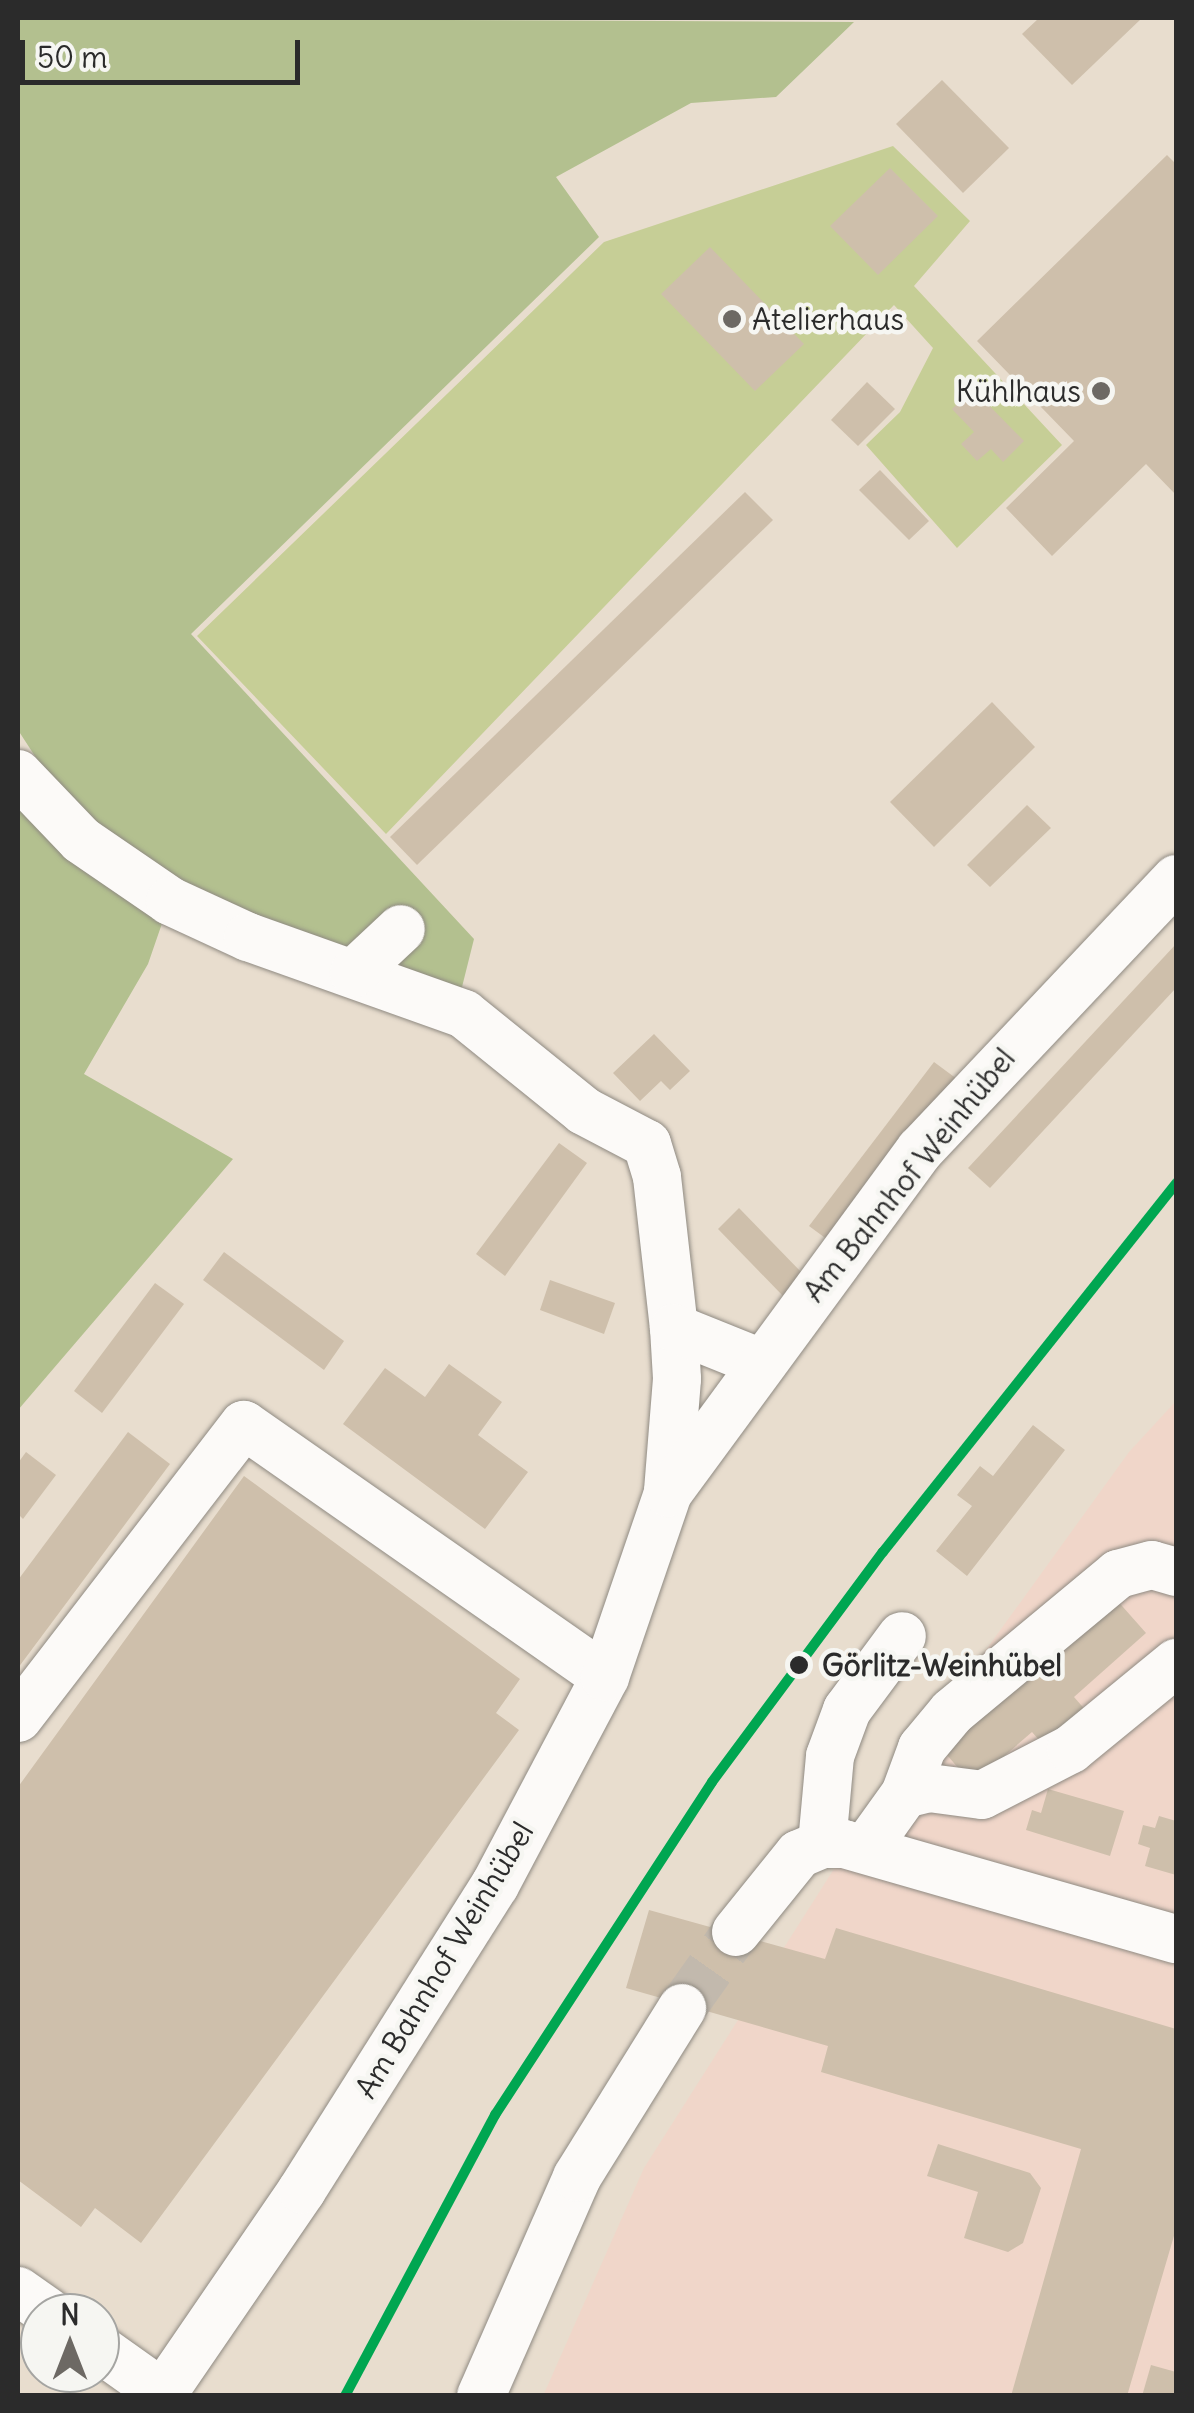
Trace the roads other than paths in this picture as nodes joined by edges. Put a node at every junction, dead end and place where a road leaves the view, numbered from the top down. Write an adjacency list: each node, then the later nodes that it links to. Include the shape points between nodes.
1 (18, 774): 4 (street, Am Bahnhof Weinhübel, via 80,840 170,901)
2 (1176, 879): 6 (street, Am Bahnhof Weinhübel, via 920,1150)
3 (400, 930): 4 (street)
4 (354, 974): 5 (street, Am Bahnhof Weinhübel, via 464,1014 584,1111 646,1144 657,1177)
5 (674, 1328): 6 (street); 7 (street, Am Bahnhof Weinhübel, via 678,1379)
6 (761, 1363): 7 (street, Am Bahnhof Weinhübel)
7 (668, 1493): 11 (street, Am Bahnhof Weinhübel)
8 (1176, 1572): 13 (street, via 1134,1568 1101,1586 944,1720 922,1748)
9 (902, 1636): 14 (street, via 848,1710 830,1756)
10 (1176, 1663): 13 (street, via 1071,1750 982,1796 929,1788)
11 (605, 1677): 12 (street, via 244,1426); 19 (street, Am Bahnhof Weinhübel, via 496,1885 302,2190)
12 (18, 1718)
13 (905, 1794): 14 (street)
14 (844, 1845): 15 (street, via 778,1874); 16 (street)
15 (736, 1932)
16 (1176, 1939)
17 (682, 2008): 20 (street, via 578,2176)
18 (120, 2364): 19 (street)
19 (162, 2394)
20 (481, 2396)

